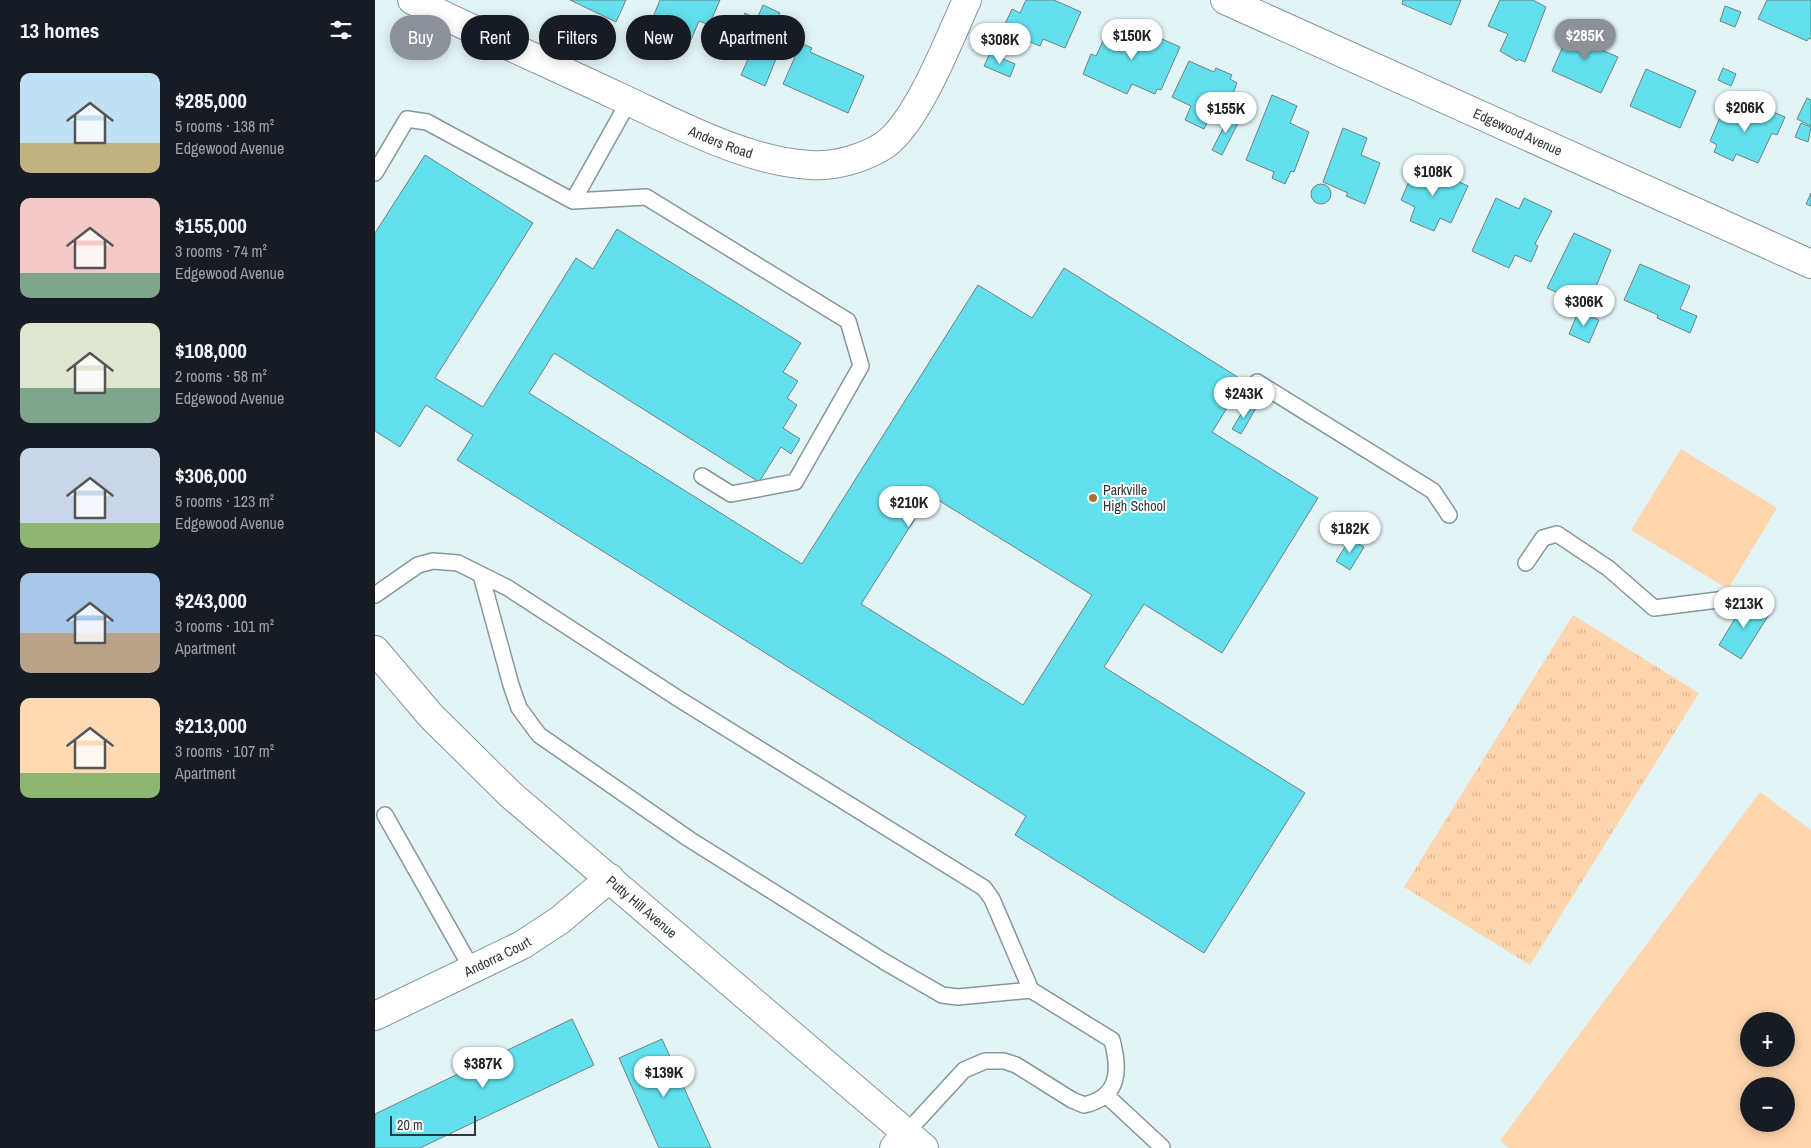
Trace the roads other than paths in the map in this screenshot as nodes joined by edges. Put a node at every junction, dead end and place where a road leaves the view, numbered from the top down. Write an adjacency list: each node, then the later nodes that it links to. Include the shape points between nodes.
1 (412, 0): 4 (street, Anders Road)
2 (967, 0): 4 (street, Anders Road, via 911,117 885,144 857,158 811,165 773,159 697,132)
3 (1225, 0): 7 (street, Edgewood Avenue)
4 (629, 101): 6 (lane)
5 (375, 173): 6 (lane, via 407,118 427,122)
6 (573, 201): 9 (lane, via 646,198 848,321 861,366 795,482 731,494)
7 (1811, 264)
8 (1257, 382): 10 (lane, via 1433,491)
9 (702, 476)
10 (1449, 515)
11 (1526, 563): 14 (lane, via 1543,538 1557,534 1607,568 1654,608)
12 (481, 575): 13 (lane, via 458,563 433,561 418,565); 19 (lane, via 508,588 682,701 983,888 992,898); 19 (lane, via 519,708 539,735 689,839 943,995 958,997)
13 (375, 596)
14 (1726, 599)
15 (375, 650): 17 (street, Putty Hill Avenue, via 472,758)
16 (385, 815): 18 (lane)
17 (609, 878): 18 (street, Andorra Court, via 560,920 523,945); 22 (street, Putty Hill Avenue)
18 (472, 969): 20 (street, Andorra Court)
19 (1031, 990): 21 (lane, via 1113,1040 1117,1073)
20 (375, 1016)
21 (1106, 1094): 22 (lane, via 1089,1104 1078,1103 1016,1065 1005,1061 985,1061 964,1070); 23 (lane)
22 (908, 1143)
23 (1162, 1146)

